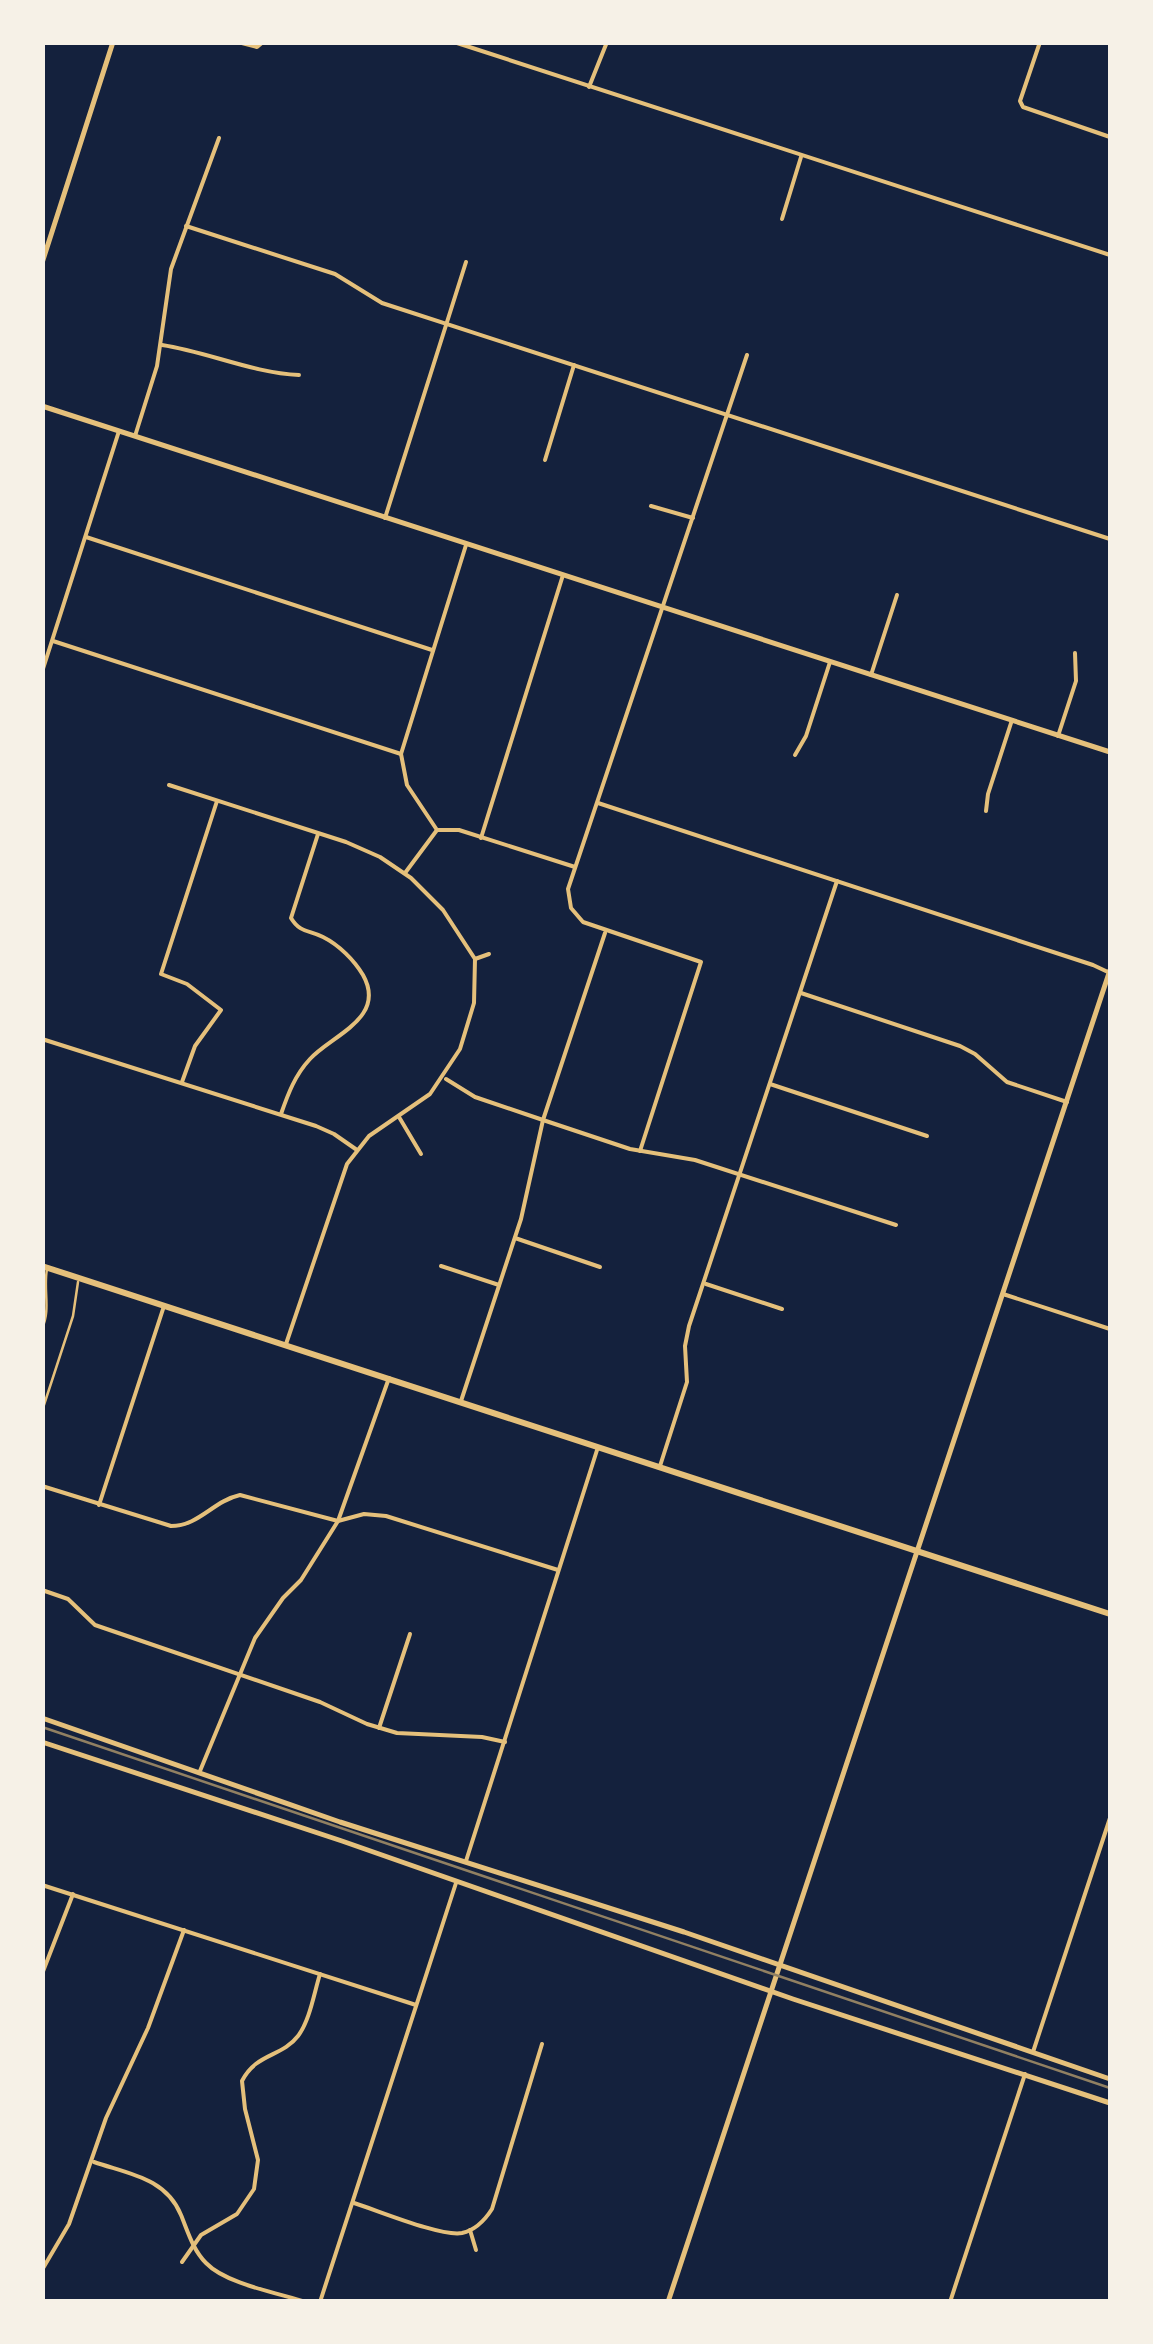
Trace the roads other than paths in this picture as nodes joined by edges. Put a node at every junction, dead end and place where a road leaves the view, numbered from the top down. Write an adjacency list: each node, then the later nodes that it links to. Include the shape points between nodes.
1 (112, 42): 15 (street)
2 (238, 42): 3 (street)
3 (263, 42)
4 (454, 42): 7 (street)
5 (607, 42): 7 (street)
6 (1040, 42): 9 (street, via 1020,100 1024,107)
7 (589, 87): 10 (street)
8 (219, 138): 12 (street)
9 (1110, 138)
10 (801, 155): 11 (street); 13 (street)
11 (782, 219)
12 (186, 226): 16 (street, via 335,274 373,300); 17 (street, via 171,269)
13 (1110, 255)
14 (466, 262): 16 (street)
15 (42, 263)
16 (446, 324): 19 (street); 27 (street)
17 (160, 345): 20 (street); 24 (street)
18 (747, 355): 22 (street)
19 (574, 366): 22 (street); 25 (street)
20 (298, 375)
21 (42, 406): 23 (street)
22 (726, 415): 28 (street); 30 (street)
23 (118, 431): 24 (street); 29 (street)
24 (135, 436): 27 (street)
25 (545, 460)
26 (651, 506): 28 (street)
27 (385, 518): 31 (street)
28 (692, 518): 34 (street)
29 (86, 537): 35 (street); 36 (street)
30 (1110, 540)
31 (466, 544): 32 (street); 36 (street)
32 (563, 575): 34 (street); 52 (street)
33 (897, 595): 40 (street)
34 (664, 608): 38 (street); 48 (street)
35 (53, 641): 39 (street); 44 (street)
36 (432, 650): 44 (street)
37 (1075, 652): 42 (street, via 1076,681)
38 (830, 662): 40 (street); 45 (street)
39 (42, 672)
40 (871, 675): 41 (street)
41 (1012, 720): 42 (street); 49 (street)
42 (1058, 736): 43 (street)
43 (1110, 752)
44 (402, 754): 50 (street, via 407,785)
45 (796, 755)
46 (170, 785): 47 (street)
47 (217, 801): 51 (street); 63 (street, via 161,974 221,1010 195,1046)
48 (596, 803): 53 (street); 55 (street)
49 (986, 811)
50 (437, 830): 52 (street); 54 (street)
51 (318, 834): 54 (street, via 362,848); 66 (street, via 291,918 297,928 347,955 362,974 368,1002 348,1032 306,1063)
52 (481, 838): 53 (street)
53 (575, 867): 56 (street, via 571,908)
54 (405, 873): 58 (street, via 443,910)
55 (837, 880): 59 (street); 60 (street)
56 (605, 931): 68 (street); 71 (street, via 701,962)
57 (489, 954): 58 (street)
58 (474, 960): 62 (street, via 474,1003)
59 (1110, 972): 65 (street)
60 (800, 993): 64 (street); 65 (street, via 960,1046 1007,1082)
61 (42, 1038): 63 (street)
62 (444, 1078): 67 (street); 68 (street)
63 (182, 1082): 66 (street)
64 (770, 1084): 69 (street); 73 (street)
65 (1066, 1102): 82 (street)
66 (280, 1114): 70 (street, via 334,1134)
67 (399, 1117): 70 (street); 72 (street)
68 (543, 1120): 71 (street); 75 (street)
69 (927, 1136)
70 (356, 1150): 87 (street, via 342,1173)
71 (640, 1151): 73 (street)
72 (421, 1154)
73 (740, 1174): 74 (street); 80 (street)
74 (896, 1225)
75 (514, 1238): 78 (street); 81 (street)
76 (441, 1266): 81 (street)
77 (45, 1267): 79 (main road); 85 (lane)
78 (600, 1268)
79 (78, 1278): 83 (main road); 90 (lane)
80 (704, 1284): 84 (street); 92 (street, via 686,1337 687,1382)
81 (499, 1285): 89 (street)
82 (1003, 1294): 86 (street); 96 (street)
83 (164, 1306): 87 (main road); 94 (street)
84 (782, 1309)
85 (42, 1328)
86 (1110, 1329)
87 (286, 1344): 88 (main road)
88 (389, 1378): 89 (main road); 95 (street)
89 (461, 1401): 91 (main road)
90 (42, 1410)
91 (598, 1446): 92 (main road); 97 (street)
92 (660, 1466): 96 (main road)
93 (42, 1486): 94 (street)
94 (99, 1505): 95 (street, via 171,1526 195,1521 224,1498 240,1495)
95 (338, 1521): 97 (street, via 386,1516); 98 (street)
96 (919, 1550): 101 (main road); 115 (street)
97 (558, 1570): 107 (street)
98 (301, 1580): 99 (street); 103 (street, via 270,1614)
99 (309, 1588)
100 (42, 1590): 103 (street, via 68,1600 95,1625)
101 (1110, 1614)
102 (410, 1634): 105 (street)
103 (238, 1674): 105 (street); 108 (street)
104 (42, 1718): 108 (street)
105 (379, 1728): 107 (street)
106 (42, 1742): 111 (street)
107 (505, 1742): 110 (street)
108 (200, 1772): 110 (street)
109 (1110, 1818): 121 (street)
110 (466, 1861): 115 (street)
111 (456, 1882): 118 (street); 119 (street)
112 (42, 1884): 113 (street)
113 (72, 1894): 114 (street); 116 (street)
114 (184, 1930): 117 (street); 125 (street)
115 (779, 1966): 118 (street); 121 (street)
116 (42, 1974)
117 (320, 1974): 119 (street); 128 (street, via 300,2034 260,2058 242,2081 258,2160 254,2189 237,2214 201,2235)
118 (771, 1990): 122 (street); 134 (street)
119 (416, 2005): 126 (street)
120 (542, 2044): 127 (street, via 492,2208)
121 (1033, 2052): 123 (street)
122 (1025, 2074): 124 (street); 135 (street)
123 (1110, 2079)
124 (1110, 2103)
125 (92, 2161): 128 (street, via 166,2189); 131 (street, via 69,2224)
126 (352, 2202): 127 (street, via 438,2230); 133 (street)
127 (472, 2229): 129 (street)
128 (194, 2248): 130 (street); 132 (street, via 226,2276)
129 (476, 2250)
130 (182, 2262)
131 (42, 2270)
132 (306, 2302)
133 (320, 2302)
134 (668, 2302)
135 (950, 2302)

